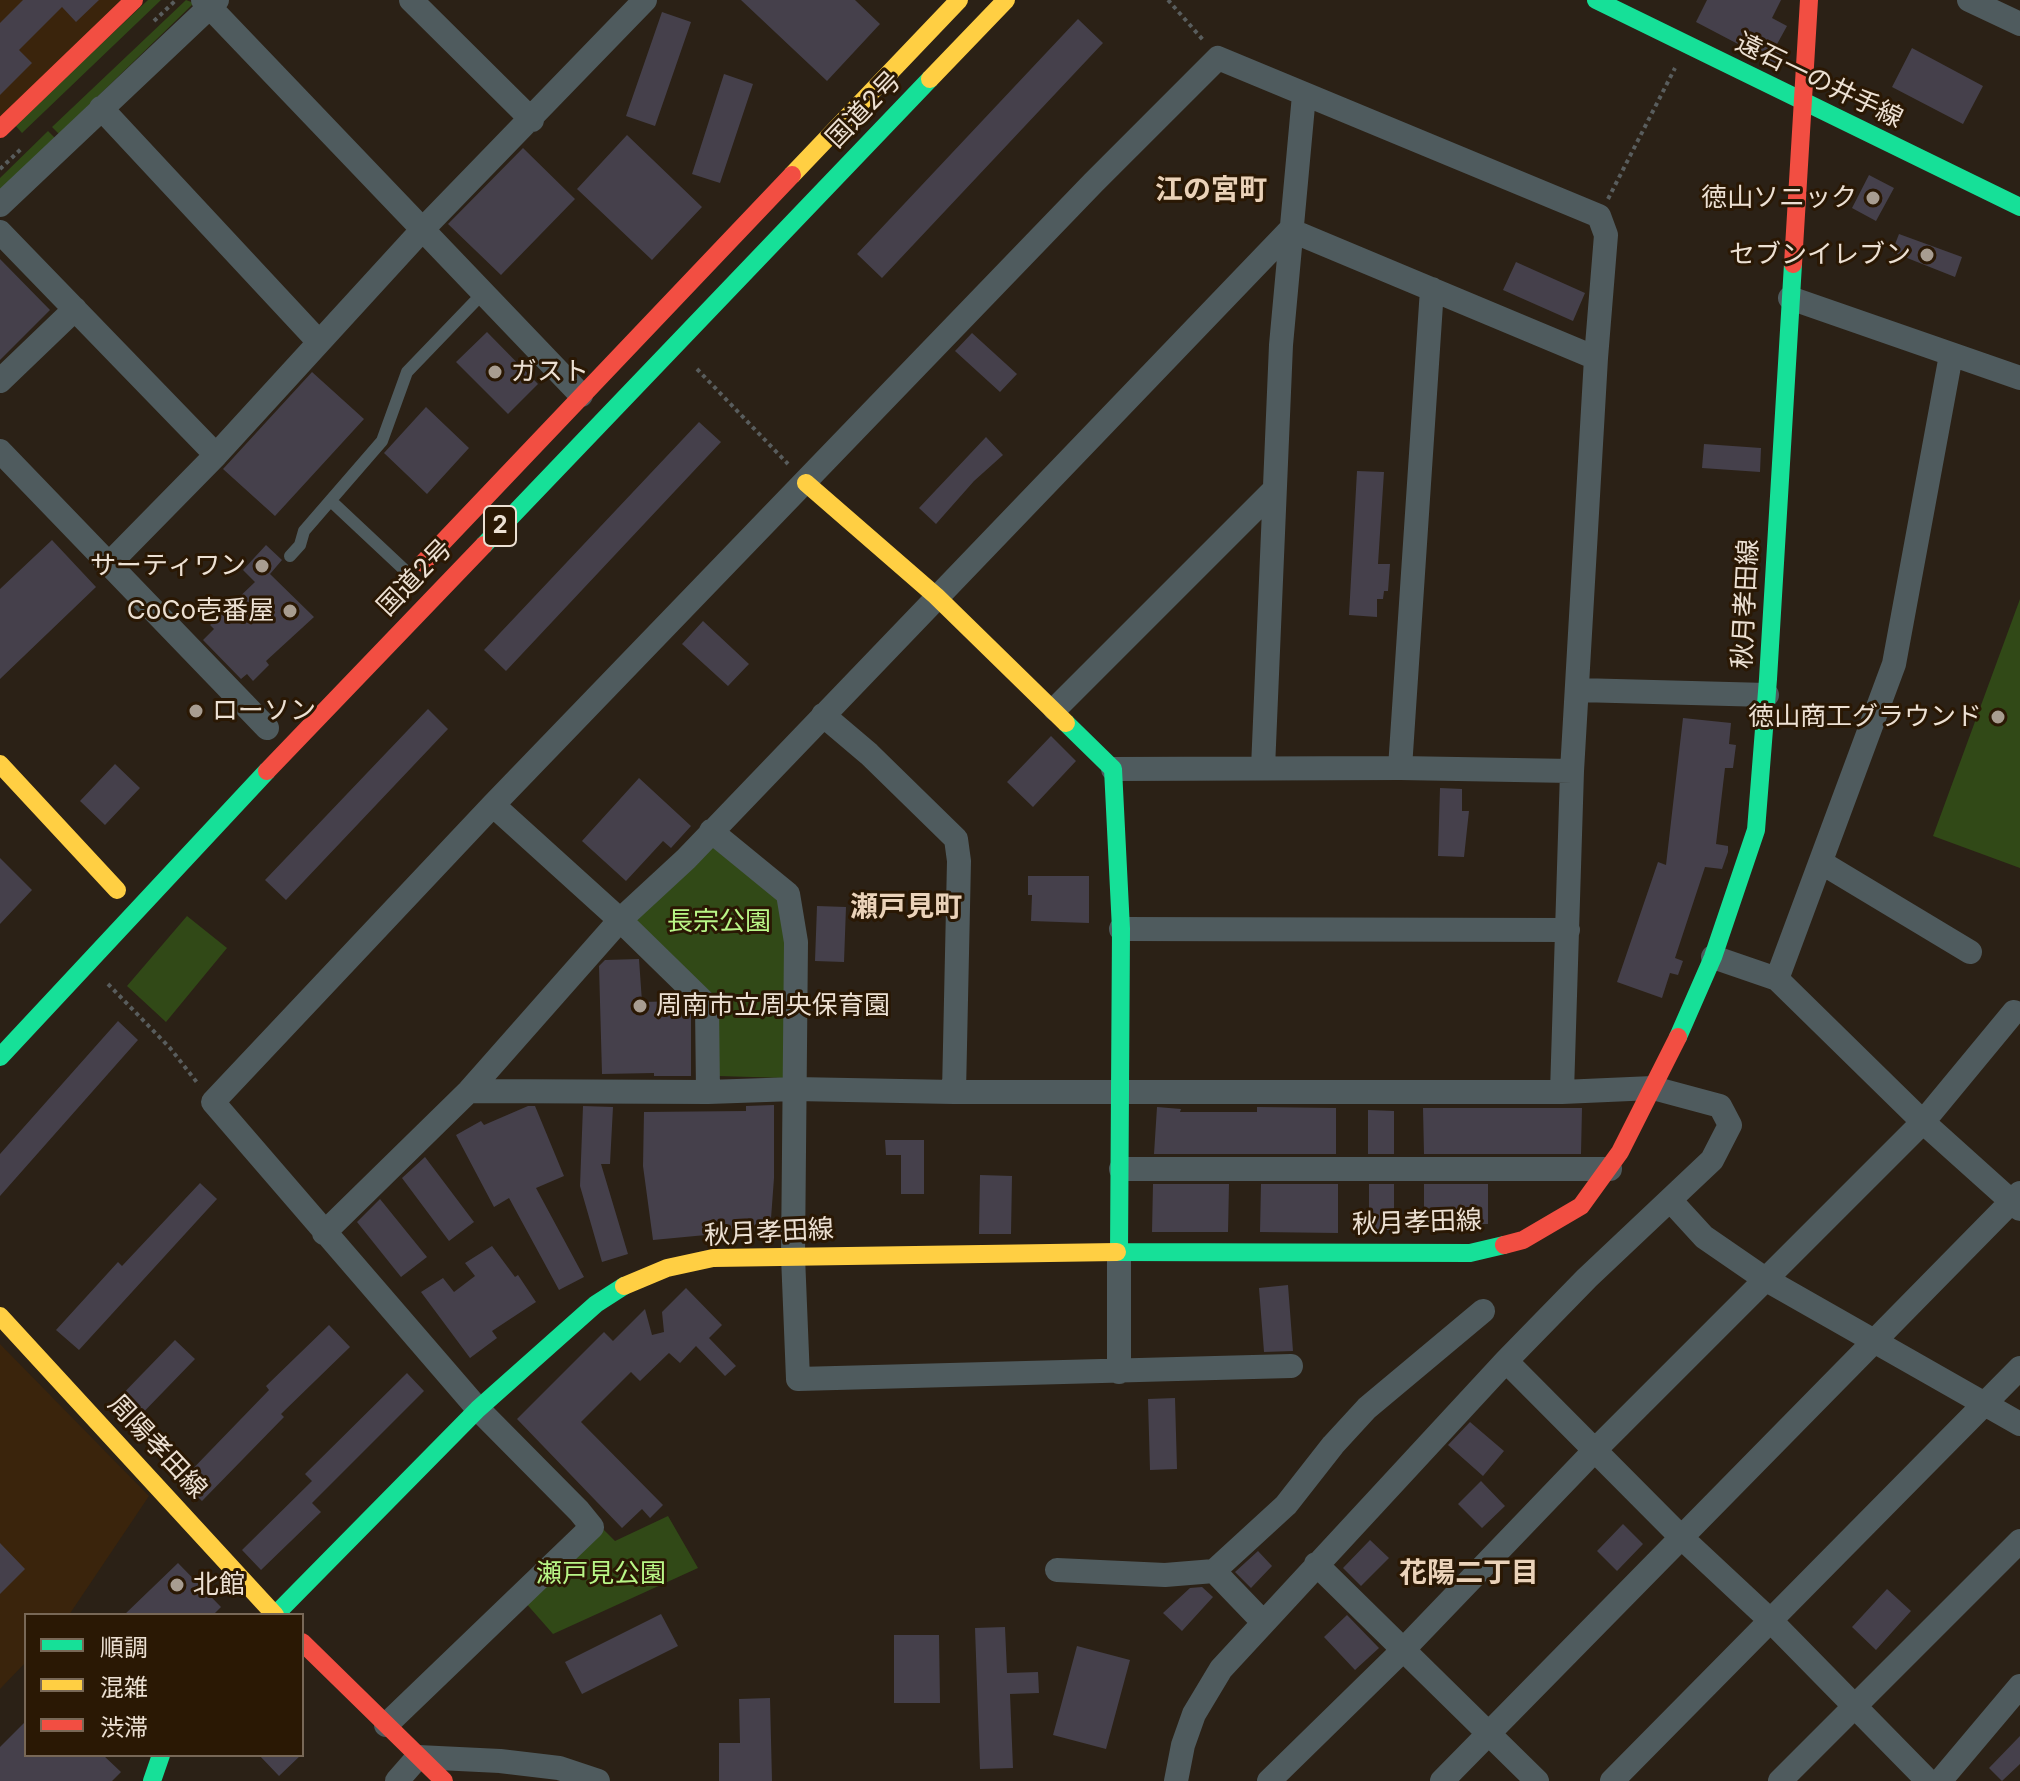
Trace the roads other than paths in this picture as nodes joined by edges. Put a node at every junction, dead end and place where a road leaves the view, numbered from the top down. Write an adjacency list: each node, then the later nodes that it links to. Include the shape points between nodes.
1 (134, 0): 15 (main road)
2 (411, 0): 14 (street)
3 (959, 0): 30 (main road, 国道2号 / 2)
4 (1006, 0): 61 (main road, 国道2号 / 2)
5 (1596, 0): 12 (main road, 遠石一の井手線)
6 (1809, 0): 12 (main road, 秋月孝田線)
7 (1969, 0): 10 (street)
8 (641, 1): 14 (street)
9 (210, 2): 13 (street); 18 (street)
10 (2020, 24)
11 (1304, 95): 19 (street); 27 (street, via 1599,216 1606,235); 33 (street, via 1218,58)
12 (1801, 102): 17 (main road, 遠石一の井手線); 23 (main road, 秋月孝田線)
13 (101, 108): 16 (street); 25 (street)
14 (532, 120): 18 (street)
15 (0, 129)
16 (0, 205)
17 (2020, 207)
18 (422, 230): 22 (street); 25 (street)
19 (1290, 230): 21 (street); 34 (street); 39 (street)
20 (0, 232): 24 (street)
21 (1432, 289): 27 (street); 47 (street)
22 (483, 293): 30 (street); 35 (lane, via 407,372 382,441)
23 (1790, 298): 26 (street); 41 (main road, 秋月孝田線)
24 (75, 309): 29 (street); 32 (street)
25 (319, 342): 32 (street)
26 (1951, 355): 28 (street); 52 (street, via 1894,664)
27 (1596, 358): 40 (street)
28 (2020, 378)
29 (0, 381)
30 (581, 395): 38 (main road, 国道2号 / 2)
31 (0, 451): 37 (street)
32 (216, 455): 37 (street)
33 (806, 483): 39 (main road); 50 (street)
34 (1274, 490): 42 (street); 46 (street)
35 (331, 501): 36 (lane); 38 (lane)
36 (290, 556)
37 (108, 565): 44 (street)
38 (406, 581)
39 (936, 596): 42 (main road); 43 (street)
40 (1578, 690): 41 (street); 49 (street)
41 (1767, 695): 58 (main road, 秋月孝田線, via 1756,830)
42 (1055, 709): 48 (main road)
43 (823, 715): 51 (street); 66 (street, via 956,839)
44 (267, 729)
45 (0, 764): 53 (main road, via 122,884)
46 (1263, 768): 47 (street); 48 (street)
47 (1400, 768): 49 (street)
48 (1113, 769): 55 (main road)
49 (1572, 771): 56 (street)
50 (493, 805): 54 (street); 74 (street, via 213,1102)
51 (711, 831): 54 (street); 63 (street, via 788,894 796,942)
52 (1822, 863): 57 (street); 59 (street)
53 (100, 907)
54 (620, 920): 64 (street); 65 (street, via 707,1005)
55 (1121, 929): 56 (street); 67 (main road)
56 (1568, 930): 68 (street)
57 (1970, 952)
58 (1713, 957): 59 (street); 62 (main road, 秋月孝田線)
59 (1777, 979): 69 (street)
60 (2014, 1012): 69 (street)
61 (0, 1057)
62 (1653, 1088): 68 (street); 71 (main road, 秋月孝田線); 72 (street, via 1720,1106 1730,1125 1712,1160)
63 (795, 1089): 65 (street); 66 (street); 76 (street)
64 (469, 1091): 65 (street); 74 (street)
65 (708, 1092)
66 (954, 1092): 67 (street)
67 (1118, 1092): 68 (street); 70 (main road)
68 (1562, 1092)
69 (1923, 1122): 73 (street); 77 (street)
70 (1121, 1169): 71 (street); 75 (main road)
71 (1610, 1169): 75 (main road, 秋月孝田線, via 1581,1206 1523,1240 1470,1253)
72 (1671, 1201): 77 (street, via 1704,1237); 81 (street)
73 (2017, 1201): 80 (street)
74 (324, 1233): 86 (street)
75 (1119, 1252): 76 (main road, 秋月孝田線); 84 (street)
76 (793, 1256): 84 (street, via 798,1379); 86 (main road, 秋月孝田線, via 713,1258 629,1283 596,1304)
77 (1765, 1279): 80 (street); 88 (street)
78 (1483, 1311): 93 (street, via 1367,1408 1286,1505)
79 (0, 1316): 94 (main road, 周陽孝田線)
80 (1875, 1341): 85 (street); 89 (street)
81 (1506, 1361): 88 (street); 91 (street)
82 (1291, 1366): 84 (street)
83 (2020, 1368): 85 (street)
84 (1119, 1372)
85 (1984, 1404): 87 (street); 96 (street)
86 (478, 1409): 95 (main road, 秋月孝田線); 102 (street, via 592,1527)
87 (2020, 1424)
88 (1596, 1449): 89 (street); 99 (street)
89 (1682, 1538): 96 (street); 103 (street)
90 (2020, 1541): 101 (street)
91 (1316, 1564): 97 (street); 99 (street)
92 (1057, 1570): 93 (street, via 1165,1575)
93 (1214, 1571): 97 (street)
94 (273, 1613)
95 (277, 1613)
96 (1771, 1621): 101 (street); 114 (street)
97 (1263, 1622): 110 (street, via 1206,1689 1183,1745)
98 (304, 1644): 102 (main road)
99 (1403, 1650): 103 (street); 111 (street)
100 (2020, 1686): 117 (street)
101 (1855, 1707): 115 (street); 116 (street)
102 (386, 1725): 105 (main road)
103 (1490, 1732): 112 (street); 113 (street)
104 (160, 1757): 106 (main road)
105 (418, 1757): 107 (street); 108 (main road); 109 (street, via 559,1768)
106 (152, 1781)
107 (397, 1781)
108 (444, 1781)
109 (598, 1781)
110 (1176, 1781)
111 (1269, 1781)
112 (1442, 1781)
113 (1537, 1781)
114 (1612, 1781)
115 (1780, 1781)
116 (1928, 1781)
117 (1940, 1781)

